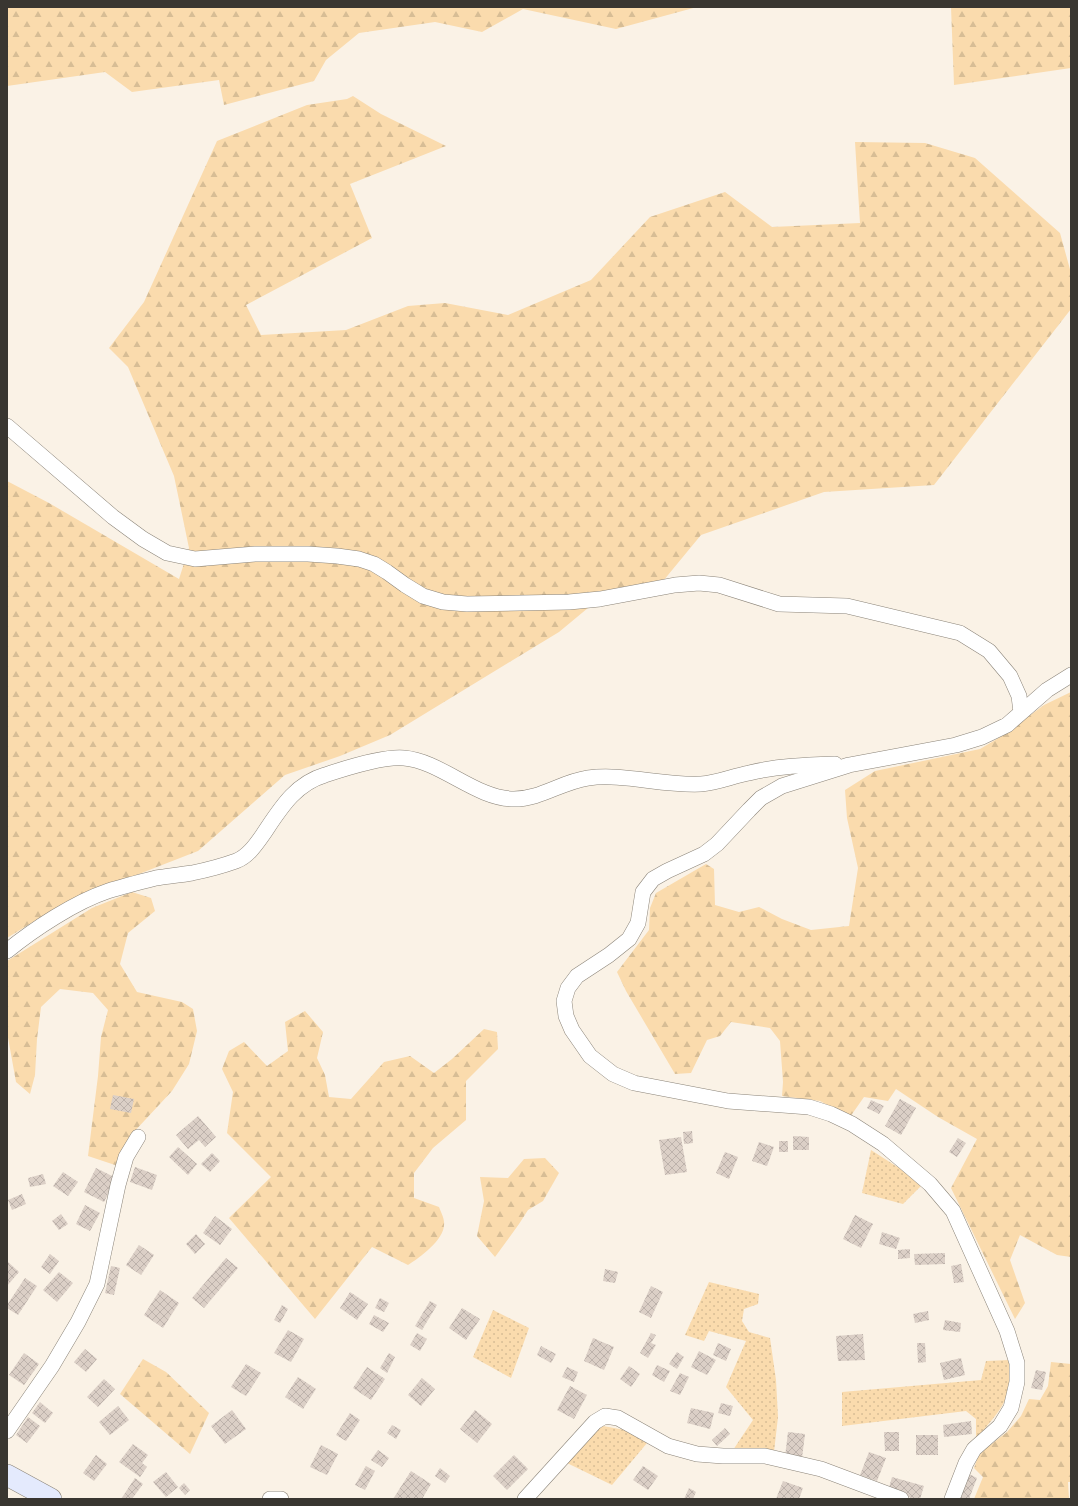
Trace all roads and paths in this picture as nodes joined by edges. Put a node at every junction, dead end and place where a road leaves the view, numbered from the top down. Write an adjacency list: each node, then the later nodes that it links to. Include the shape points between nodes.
1 (7, 426): 3 (street, via 113,516 143,539 167,553 194,559 255,554 308,554 359,559 374,564 423,596 443,602 467,604 569,602 699,583 719,585 779,604 847,606 960,633 989,651 1010,676 1019,696)
2 (1071, 675): 3 (street, via 1047,690)
3 (1021, 712): 4 (street, via 1007,725 982,737 956,745)
4 (849, 765): 5 (street, via 776,768 703,784 589,778 567,783 545,794 512,799 492,795 423,762 405,758 386,758 323,775 302,785 284,804 254,848 240,860 219,867 107,891 76,905); 14 (street, via 782,786 761,798 718,844 704,854 653,879 643,892 638,923 629,939 577,976 568,988 564,1001 566,1016 572,1030 590,1056 613,1074 634,1083 712,1099 809,1107 831,1114 883,1144 942,1197 953,1211 984,1277 1007,1331 1017,1363 1017,1382 1011,1408 1000,1426 974,1449)
5 (7, 951)
6 (138, 1136): 7 (street, via 126,1157 118,1185 97,1284 52,1366)
7 (7, 1431)
8 (7, 1475): 9 (main road)
9 (51, 1499)
10 (270, 1499): 11 (street)
11 (281, 1499)
12 (525, 1499): 13 (street, via 595,1422 605,1416 618,1418 668,1446 697,1454 765,1456 821,1469)
13 (901, 1499)
14 (952, 1499)

